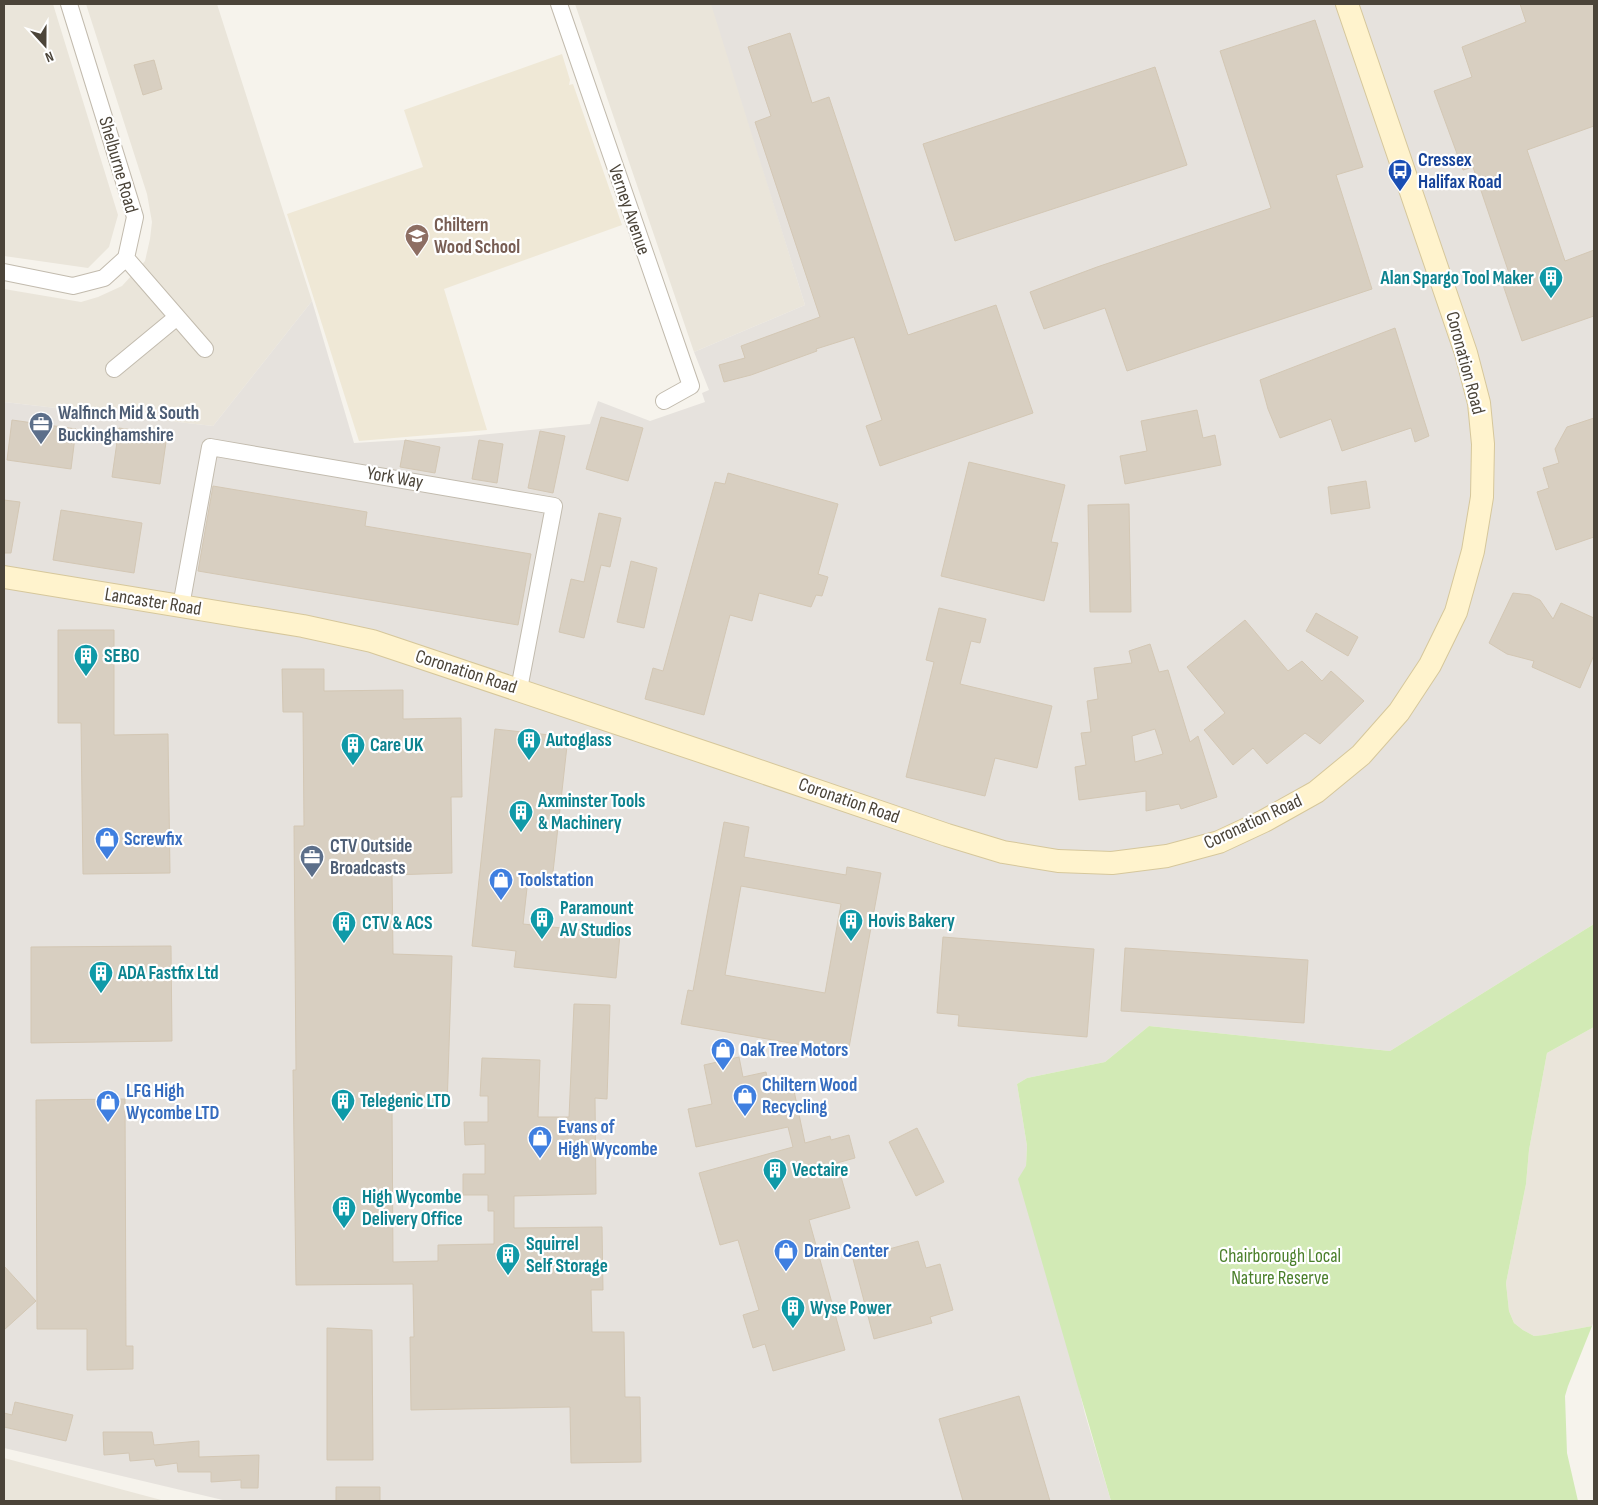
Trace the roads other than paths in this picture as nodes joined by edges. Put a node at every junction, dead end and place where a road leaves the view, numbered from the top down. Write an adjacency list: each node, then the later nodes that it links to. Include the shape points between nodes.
1 (69, 4): 4 (street, Shelburne Road, via 135,217)
2 (559, 4): 9 (street, Verney Avenue, via 691,386)
3 (1347, 4): 13 (street, Coronation Road, via 1466,352 1479,403 1483,444 1482,497 1473,551 1456,612 1430,666 1399,712 1367,748 1316,792 1219,842 1167,856 1112,863 1058,861 1003,852 948,836)
4 (126, 258): 5 (street, via 104,278 73,286); 6 (street)
5 (4, 272)
6 (177, 317): 7 (street); 8 (street)
7 (205, 350)
8 (114, 369)
9 (664, 401)
10 (4, 578): 11 (street, Lancaster Road)
11 (181, 606): 12 (street, Lancaster Road); 13 (street, York Way, via 210,446 554,506)
12 (303, 626): 13 (street, Coronation Road, via 372,641)
13 (519, 689)

